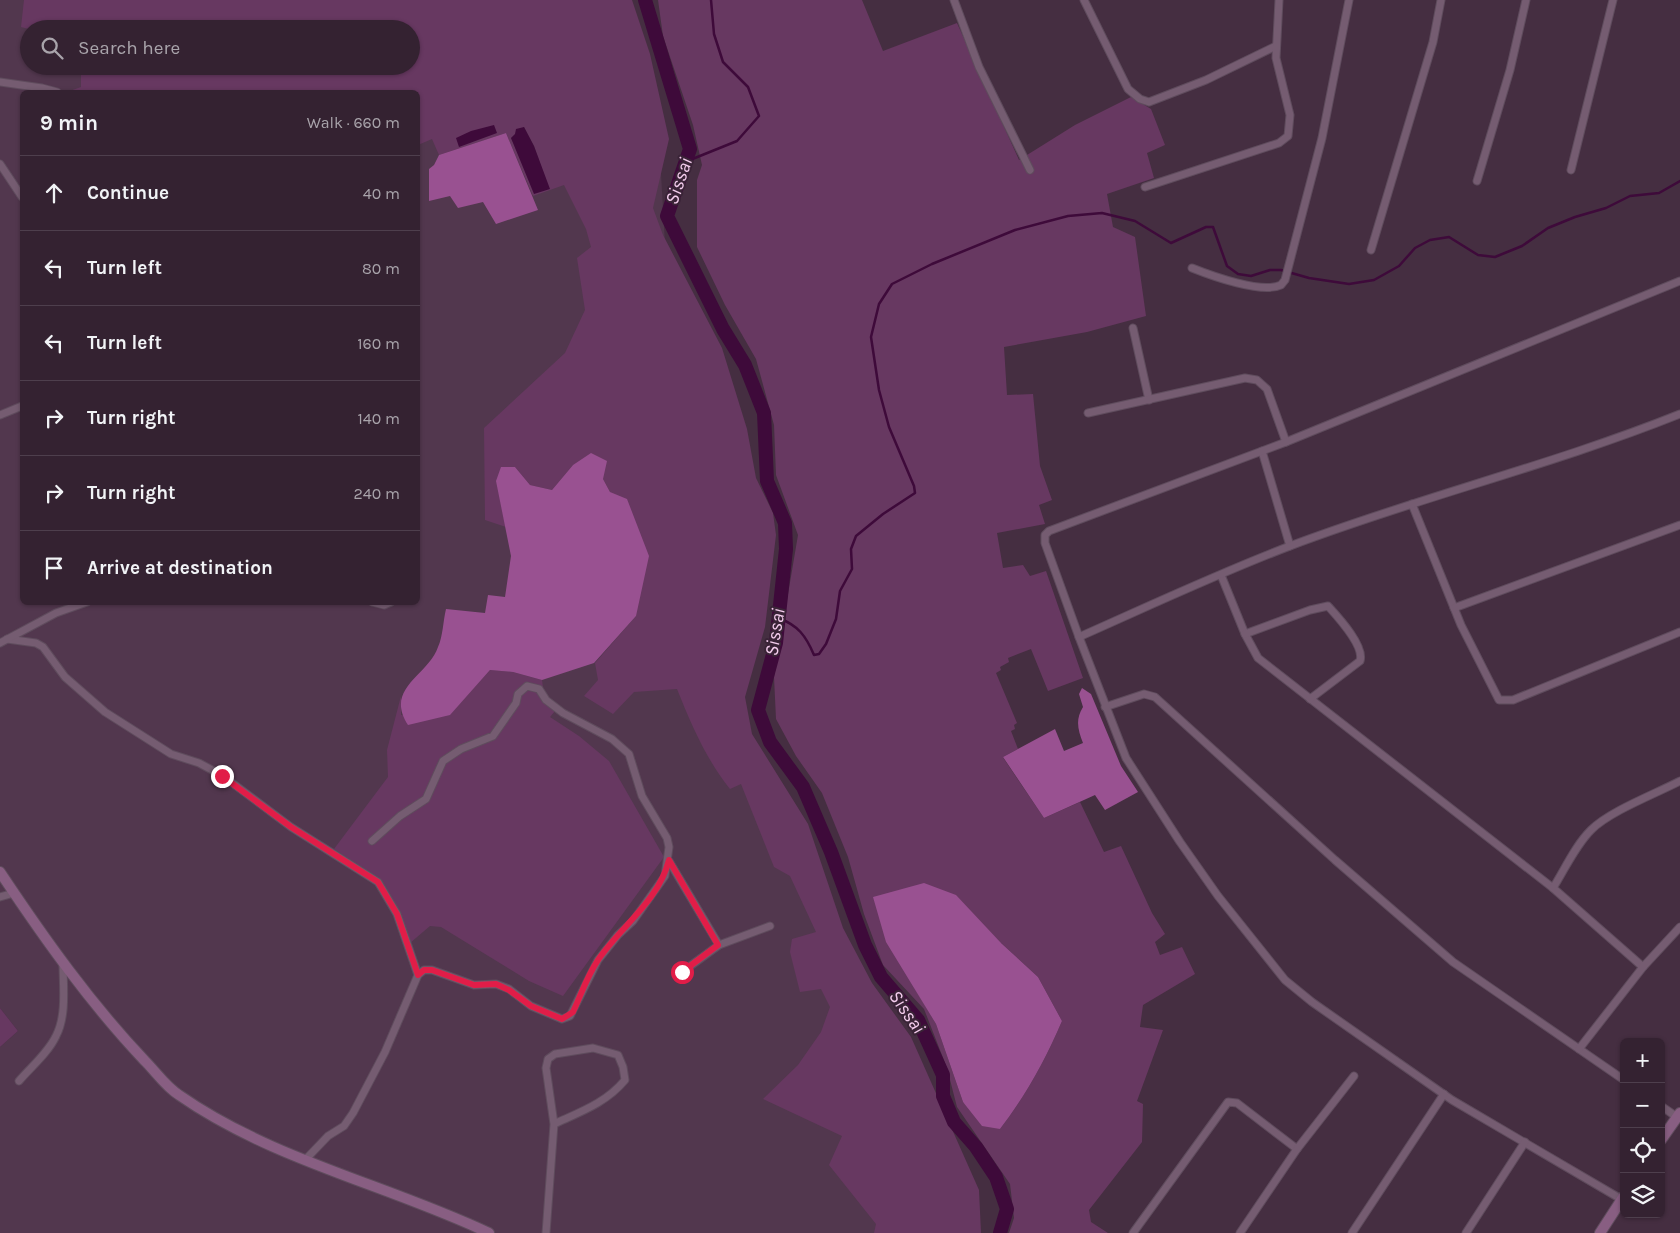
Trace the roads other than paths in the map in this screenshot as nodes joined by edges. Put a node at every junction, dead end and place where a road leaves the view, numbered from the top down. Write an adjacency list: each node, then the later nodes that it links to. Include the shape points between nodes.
1 (954, 0): 12 (street, via 979,67)
2 (1084, 0): 8 (street, via 1128,89 1149,102 1206,80)
3 (1279, 0): 8 (street)
4 (1349, 0): 18 (street, via 1322,138 1284,280 1281,285 1267,288)
5 (1441, 0): 17 (street, via 1433,42)
6 (1526, 0): 14 (street, via 1510,70)
7 (1613, 0): 13 (street)
8 (1276, 46): 15 (street, via 1290,115 1288,136 1279,143)
9 (0, 82): 10 (street)
10 (42, 90)
11 (0, 164): 16 (street)
12 (1030, 170)
13 (1571, 170)
14 (1477, 181)
15 (1145, 187)
16 (20, 194)
17 (1371, 250)
18 (1192, 268)
19 (1680, 281): 26 (street)
20 (1133, 328): 21 (street)
21 (1149, 400): 23 (street); 26 (street, via 1245,378 1257,380 1267,389)
22 (20, 407): 25 (street)
23 (1088, 413)
24 (1680, 414): 28 (street, via 1630,434)
25 (0, 415)
26 (1286, 442): 27 (street)
27 (1262, 451): 30 (street); 36 (street, via 1046,533 1045,543)
28 (1412, 504): 30 (street); 33 (street)
29 (1680, 525): 33 (street)
30 (1290, 546): 31 (street)
31 (1221, 575): 35 (street); 36 (street)
32 (79, 605): 37 (street)
33 (1454, 608): 34 (street, via 1494,694 1504,702)
34 (1680, 632)
35 (1245, 634): 38 (street, via 1258,658); 38 (street, via 1328,606 1358,646 1361,657)
36 (1079, 637): 39 (street)
37 (3, 641): 53 (street, via 36,643 43,647 65,677 105,712 171,754 199,763 222,776 291,827 378,882 397,914)
38 (1310, 699): 44 (street)
39 (1105, 706): 54 (street, via 1144,694 1155,697 1453,962); 58 (street, via 1126,758 1180,842 1285,980)
40 (1680, 781): 44 (street, via 1593,828)
41 (372, 841): 42 (street, via 400,816 426,799 443,761 461,749 493,736 507,718 522,688 532,686 562,713 612,739 629,754 642,796 667,838)
42 (669, 860): 49 (street); 53 (street, via 665,876 651,897 598,960 567,1018 562,1019 531,1006 496,984 474,985 432,970 424,970)
43 (0, 872): 45 (street)
44 (1553, 888): 51 (street)
45 (14, 893): 46 (street); 50 (street)
46 (0, 897)
47 (770, 926): 49 (street)
48 (1680, 927): 51 (street)
49 (718, 945): 52 (street)
50 (63, 963): 57 (street, via 62,1016 56,1036); 65 (street, via 125,1040 177,1094 220,1122)
51 (1643, 967): 54 (street)
52 (682, 972)
53 (418, 975): 65 (street, via 388,1045 353,1113 344,1126 328,1136)
54 (1579, 1049): 56 (street)
55 (1354, 1076): 64 (street)
56 (1620, 1077)
57 (19, 1081)
58 (1444, 1094): 63 (street); 72 (street)
59 (1665, 1108): 60 (street)
60 (1678, 1115): 62 (street)
61 (554, 1124): 61 (street, via 546,1068 548,1059 555,1054 593,1048 618,1055 625,1080 614,1092 594,1107); 69 (street)
62 (1665, 1134)
63 (1525, 1142): 66 (street); 73 (street)
64 (1297, 1149): 70 (street, via 1237,1103 1228,1102); 71 (street)
65 (306, 1159): 68 (street, via 454,1216)
66 (1620, 1195)
67 (1620, 1202): 74 (street)
68 (489, 1233)
69 (546, 1233)
70 (1133, 1233)
71 (1240, 1233)
72 (1352, 1233)
73 (1466, 1233)
74 (1600, 1233)

